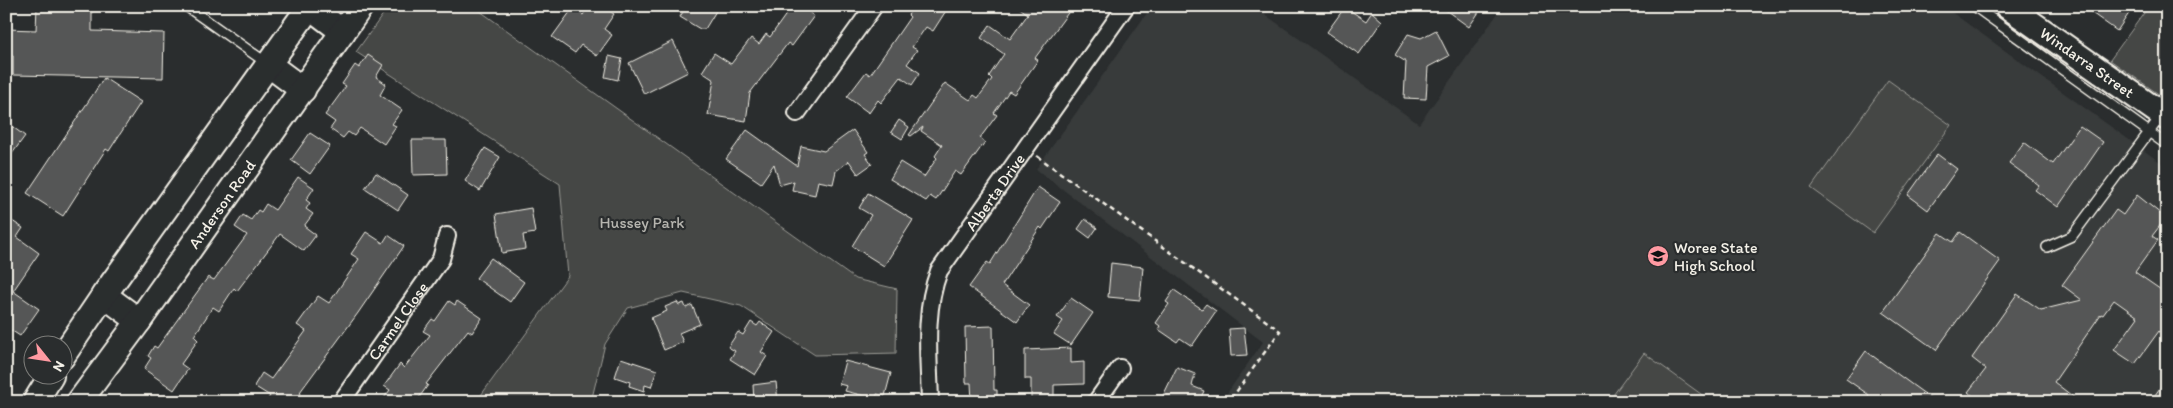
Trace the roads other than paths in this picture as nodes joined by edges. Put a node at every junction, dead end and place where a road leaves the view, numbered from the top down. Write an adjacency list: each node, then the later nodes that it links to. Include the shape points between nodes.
1 (186, 6): 9 (lane)
2 (361, 6): 8 (street, Anderson Road)
3 (874, 6): 11 (street)
4 (1126, 6): 24 (street, Alberta Drive, via 939,271 931,291 928,312)
5 (1974, 6): 12 (lane)
6 (2007, 6): 12 (street, Windarra Street)
7 (310, 7): 8 (street); 9 (street)
8 (343, 32): 10 (street, Anderson Road)
9 (268, 64): 10 (street); 16 (street)
10 (303, 90): 17 (street, Anderson Road)
11 (797, 113)
12 (2159, 122): 13 (lane); 15 (lane, via 2072,236)
13 (2167, 145)
14 (447, 236): 23 (street, Carmel Close, via 441,259)
15 (2047, 247)
16 (104, 295): 17 (street); 18 (street)
17 (139, 321): 22 (street, Anderson Road)
18 (72, 342)
19 (1120, 368): 25 (street)
20 (45, 386): 21 (street)
21 (36, 402)
22 (79, 402)
23 (341, 402)
24 (930, 402)
25 (1096, 402)

